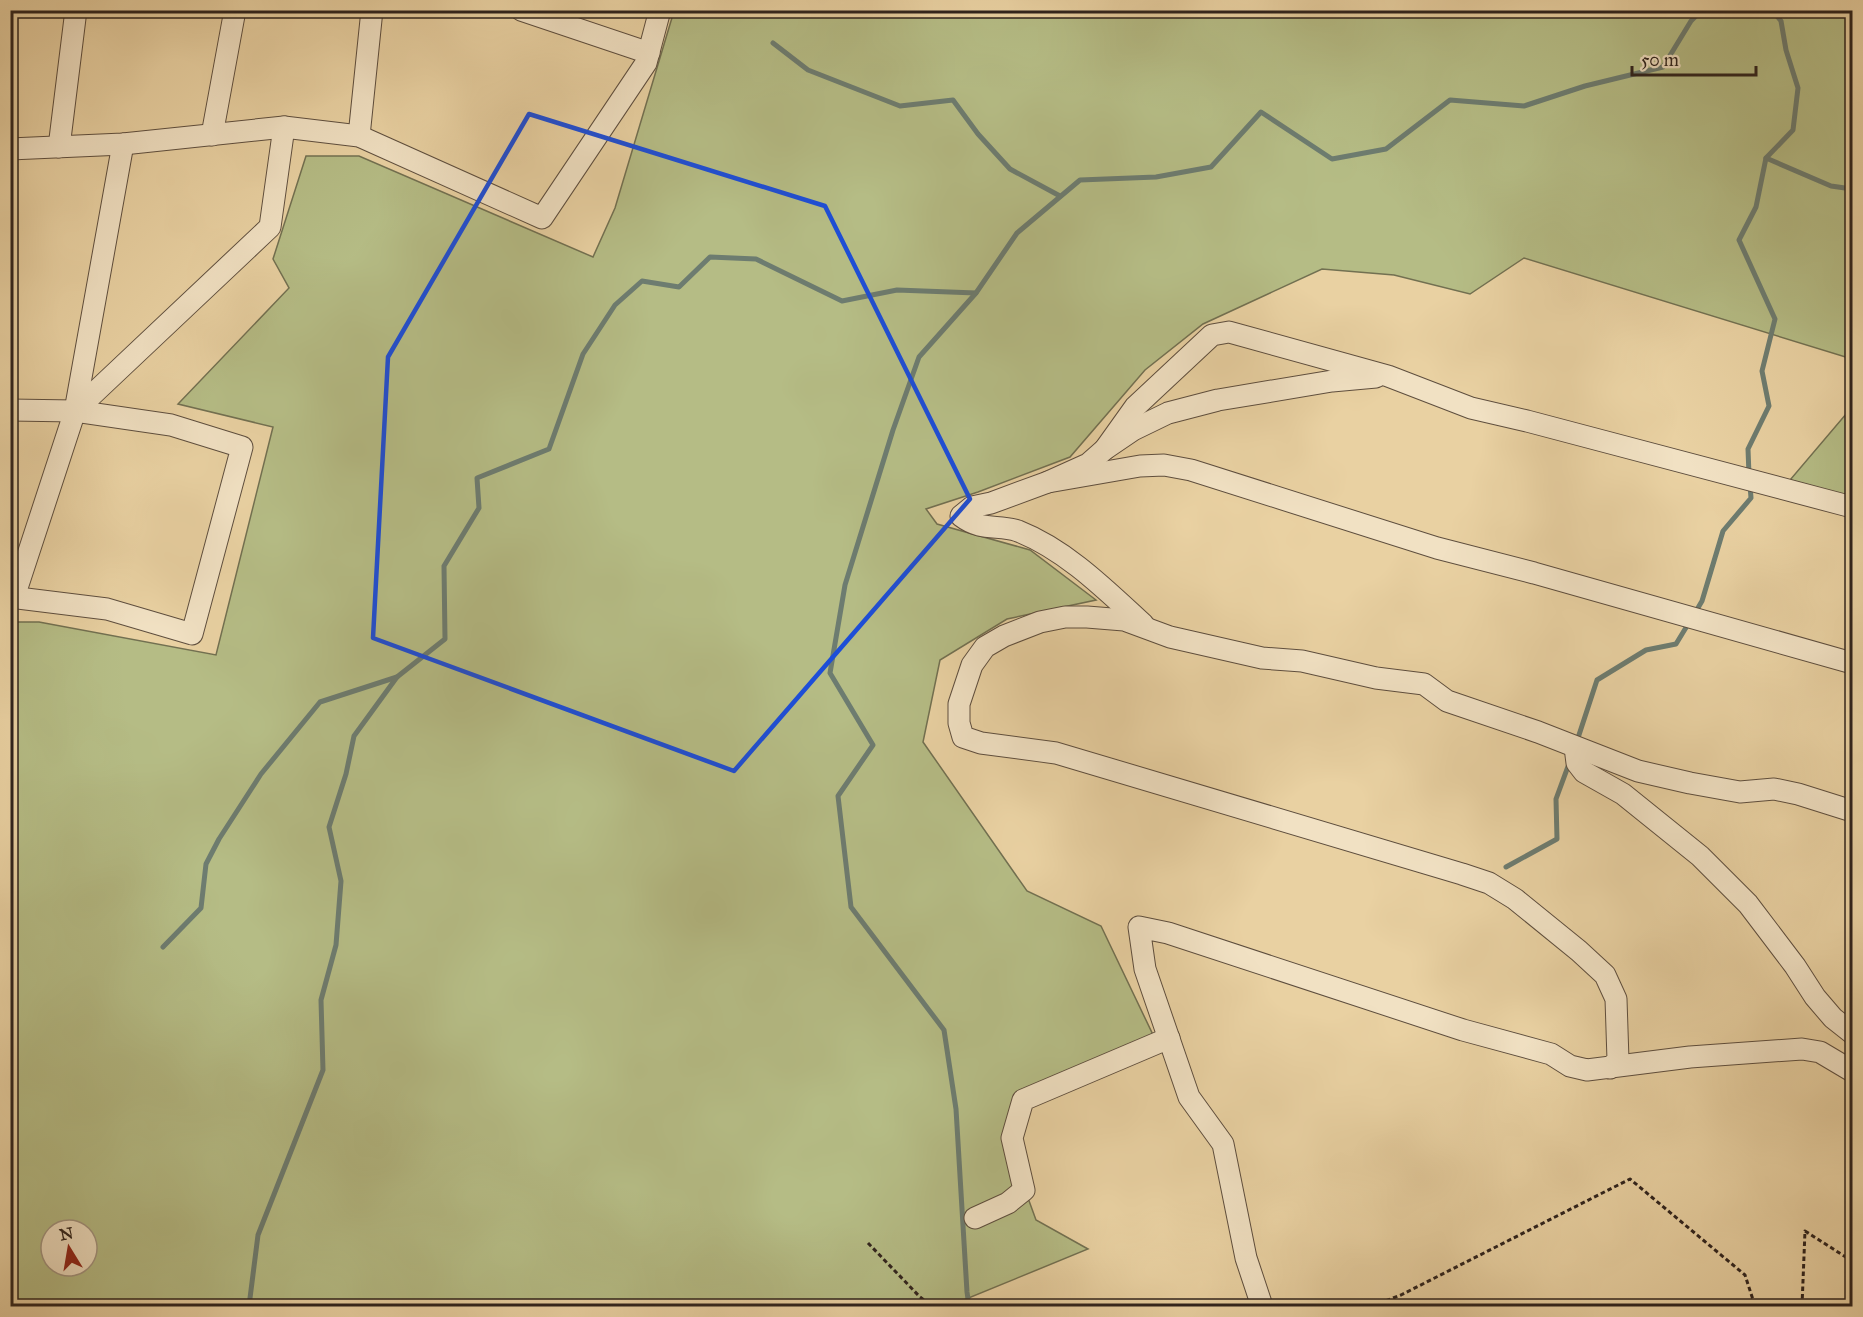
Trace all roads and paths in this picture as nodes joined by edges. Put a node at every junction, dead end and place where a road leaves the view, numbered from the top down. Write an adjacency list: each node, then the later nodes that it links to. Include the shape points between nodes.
1 (76, 10): 11 (street)
2 (236, 10): 8 (street)
3 (372, 10): 9 (street)
4 (521, 10): 6 (street)
5 (660, 10): 6 (street)
6 (649, 53): 9 (street, via 542,218)
7 (284, 127): 8 (street); 9 (street); 15 (street, via 270,227)
8 (212, 135): 10 (street)
9 (359, 136)
10 (123, 144): 11 (street); 15 (street)
11 (59, 147): 12 (street)
12 (10, 149)
13 (1388, 376): 16 (street, via 1218,400 1168,413); 16 (street, via 1228,332 1212,335 1135,407); 18 (street, via 1471,408)
14 (10, 410): 15 (street)
15 (75, 411): 19 (street); 19 (street, via 171,425 242,447 192,634 107,609)
16 (1105, 449): 17 (street, via 1088,464)
17 (1048, 482): 20 (street, via 972,507 961,516 970,523 1016,530 1058,552); 21 (street, via 1140,466 1191,470 1437,548)
18 (1852, 507)
19 (12, 597)
20 (1150, 630): 22 (street, via 1262,658 1302,660 1376,678 1424,684 1447,701); 26 (street, via 1124,620 1065,617 1004,636 985,647 972,665 959,704 963,736 981,744 1056,753 1489,883 1515,899 1605,975 1616,999 1619,1043 1618,1060)
21 (1852, 663)
22 (1575, 747): 23 (street, via 1659,776 1740,792 1774,789); 24 (street, via 1577,763 1584,772 1623,794 1700,856 1748,904 1815,997)
23 (1852, 811)
24 (1852, 1034)
25 (1169, 1038): 26 (street, via 1145,969 1139,927 1168,933 1462,1030 1551,1054 1570,1066 1587,1070); 28 (street, via 1023,1100 1012,1138 1024,1190 1008,1203); 32 (street, via 1189,1097 1223,1144 1246,1258)
26 (1610, 1068): 27 (street, via 1690,1057 1802,1049 1820,1052)
27 (1852, 1071)
28 (975, 1218)
29 (868, 1242): 31 (path)
30 (1852, 1261): 35 (path, via 1805,1231)
31 (932, 1306)
32 (1262, 1306)
33 (1372, 1306): 34 (path, via 1630,1179 1745,1275)
34 (1755, 1306)
35 (1802, 1306)

